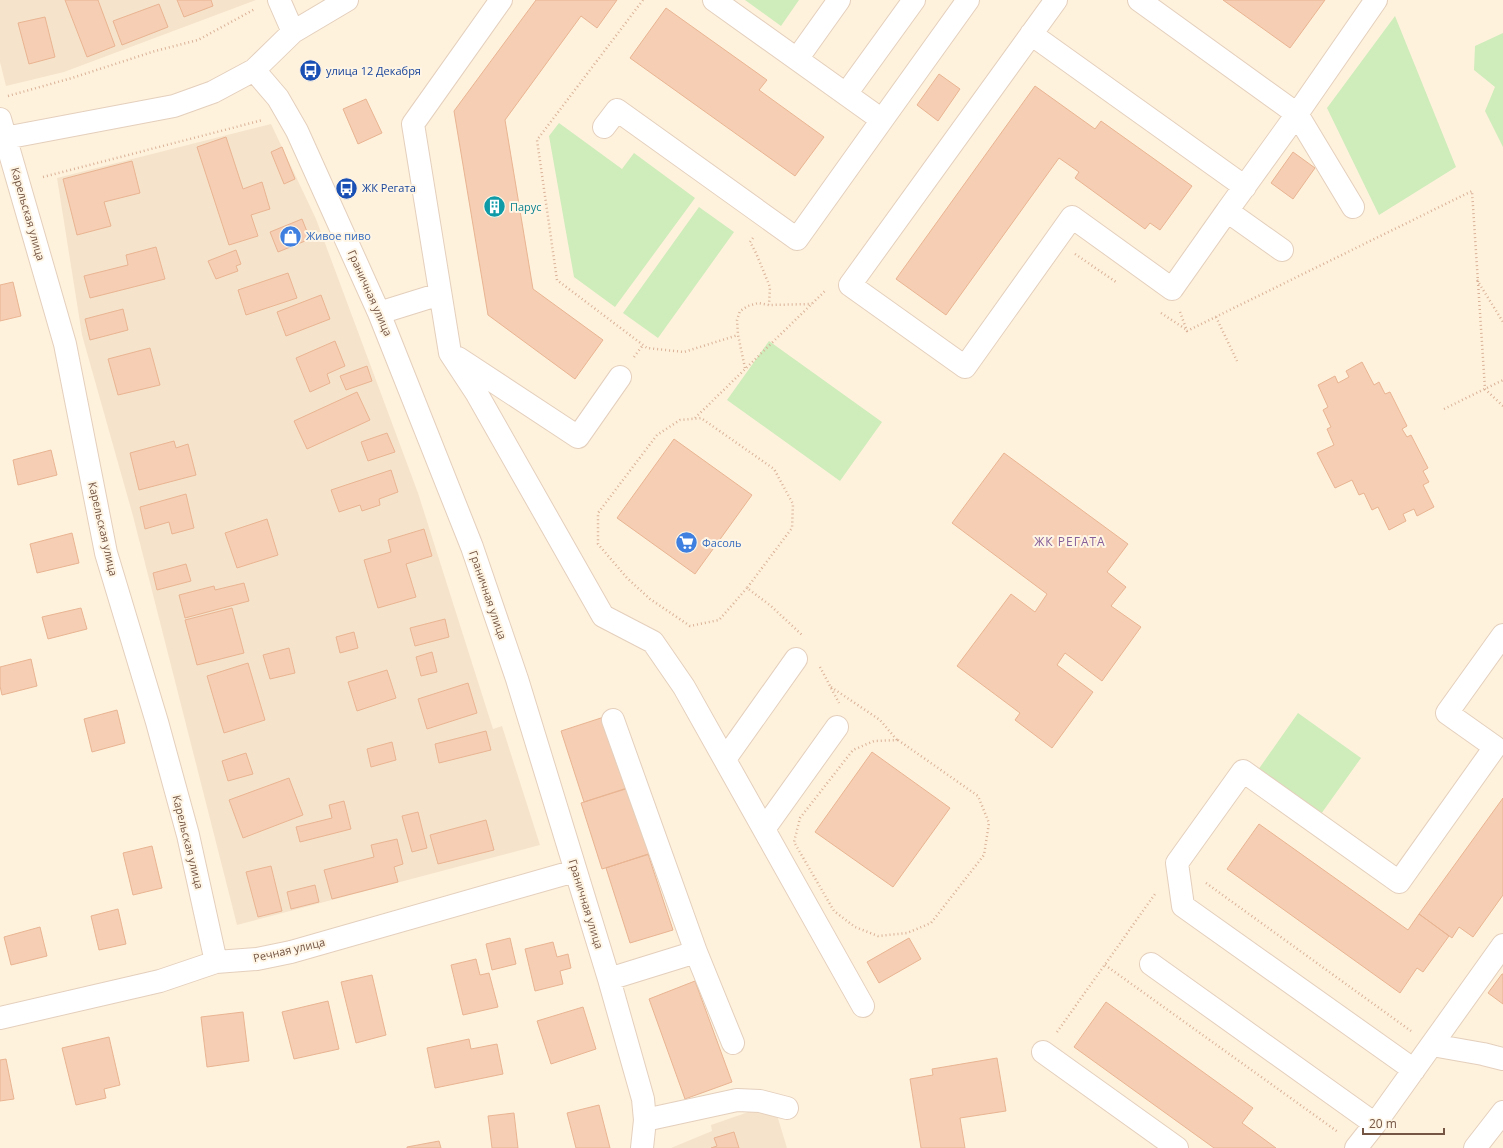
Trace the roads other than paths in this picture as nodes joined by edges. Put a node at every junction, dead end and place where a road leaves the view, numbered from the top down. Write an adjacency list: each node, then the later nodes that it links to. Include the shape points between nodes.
1 (280, 0): 11 (street)
2 (347, 0): 11 (street)
3 (501, 0): 24 (street, via 413,124)
4 (714, 0): 13 (street)
5 (839, 0): 13 (street)
6 (914, 0): 15 (street)
7 (968, 0): 17 (street)
8 (1056, 0): 12 (street)
9 (1138, 0): 16 (street)
10 (1376, 0): 16 (street)
11 (293, 32): 14 (street)
12 (1031, 34): 20 (street); 22 (street, via 850,285 965,367 1072,217 1172,289)
13 (797, 59): 15 (street)
14 (254, 70): 19 (street, via 213,92 174,106); 25 (street, Граничная улица, via 278,98 297,131)
15 (846, 94): 17 (street)
16 (1298, 114): 20 (street); 21 (street)
17 (882, 120): 18 (street, via 797,239 617,110)
18 (604, 127)
19 (2, 132): 37 (street, Карельская улица, via 20,183 65,344 106,553 188,835)
20 (1245, 187): 22 (street)
21 (1354, 207)
22 (1227, 211): 23 (street)
23 (1282, 250)
24 (440, 294): 25 (street); 26 (street)
25 (379, 313): 34 (street, Граничная улица, via 472,547 517,680)
26 (450, 353): 27 (street, via 578,437); 32 (street, via 477,394 602,616 654,642 684,687)
27 (620, 377)
28 (1503, 635): 46 (street, via 1447,713 1495,747 1399,882 1243,771 1177,863 1183,906)
29 (806, 660): 32 (street)
30 (838, 717): 33 (street)
31 (613, 720): 36 (street)
32 (725, 759): 33 (street)
33 (764, 828): 40 (street)
34 (575, 871): 37 (street, Речная улица, via 291,952 257,959); 39 (street, Граничная улица)
35 (1503, 945): 43 (street)
36 (696, 952): 39 (street); 42 (street)
37 (216, 962): 41 (street, Речная улица, via 160,981)
38 (1151, 964): 50 (street)
39 (609, 979): 49 (street, Граничная улица, via 643,1099)
40 (863, 1006)
41 (0, 1018)
42 (733, 1044)
43 (1432, 1045): 45 (street); 46 (street)
44 (1043, 1052): 53 (street)
45 (1503, 1059)
46 (1414, 1070): 50 (street)
47 (787, 1108): 49 (street, via 760,1101 737,1100)
48 (1503, 1112): 54 (street)
49 (645, 1120): 52 (street, Граничная улица)
50 (1375, 1124): 51 (street)
51 (1357, 1147)
52 (642, 1148)
53 (1177, 1148)
54 (1475, 1148)

